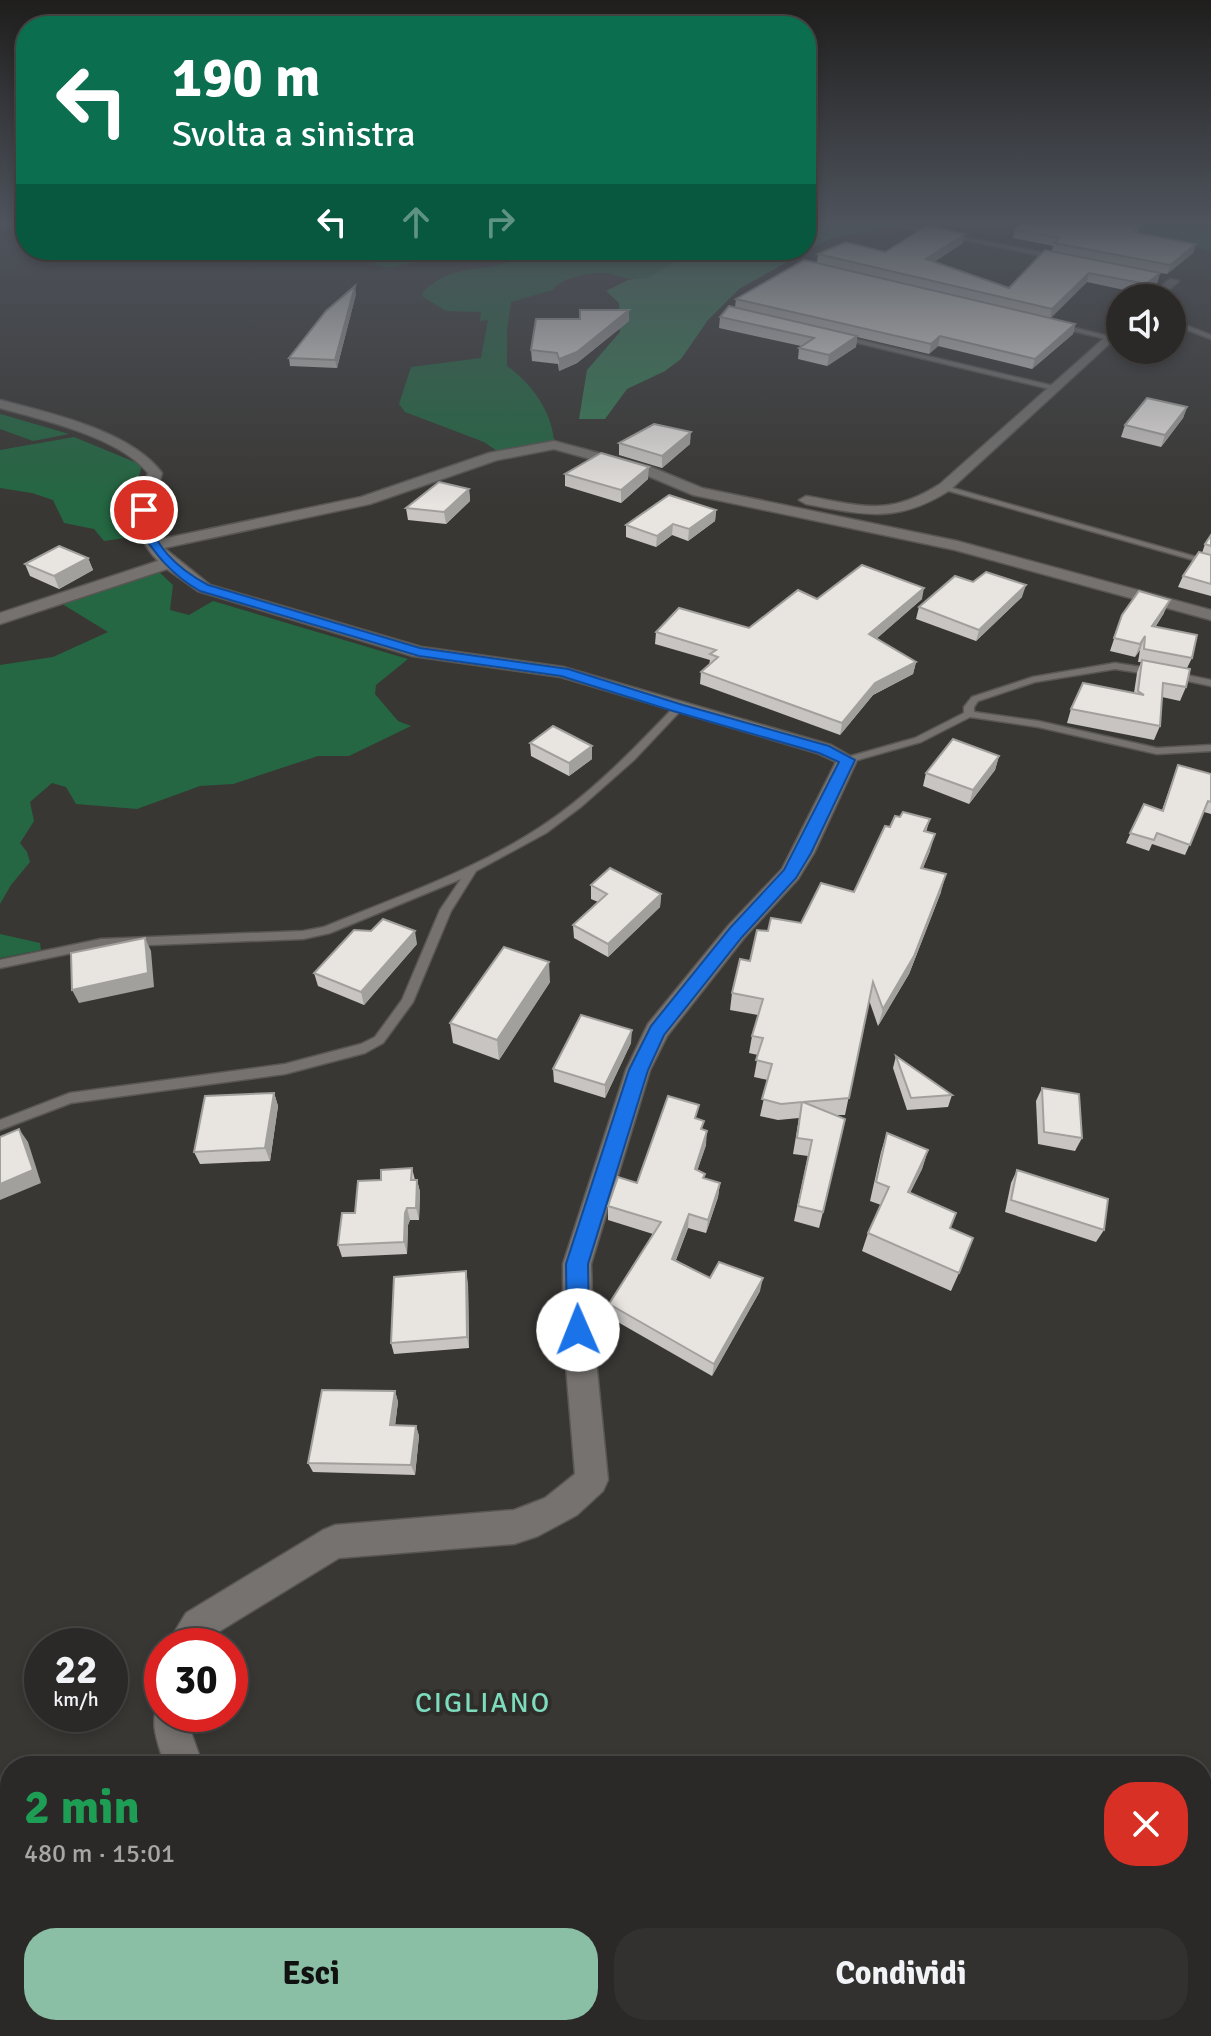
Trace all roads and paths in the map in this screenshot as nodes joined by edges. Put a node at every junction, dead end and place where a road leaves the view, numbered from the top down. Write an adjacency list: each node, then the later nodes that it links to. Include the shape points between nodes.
1 (1051, 324): 3 (lane)
2 (1186, 327): 5 (lane)
3 (1106, 332)
4 (836, 337): 7 (lane)
5 (1211, 337)
6 (1106, 341): 7 (street)
7 (1054, 388): 10 (street)
8 (0, 404): 11 (street, via 124,446 151,463 155,473 146,494 143,527)
9 (646, 470): 10 (street, via 891,513 918,505); 11 (street, via 554,445 494,456 365,501); 14 (street, via 698,492 957,546)
10 (945, 487): 13 (lane)
11 (156, 545): 12 (street)
12 (168, 563): 15 (street); 17 (street, via 204,588 380,642 563,672)
13 (1211, 563)
14 (1211, 615)
15 (0, 619)
16 (1211, 683): 18 (lane, via 1115,666 1002,690 975,699)
17 (678, 708): 20 (street); 21 (lane, via 632,757 543,830)
18 (969, 714): 19 (lane, via 1157,751); 20 (lane, via 918,740)
19 (1211, 748)
20 (847, 760): 24 (street, via 790,874 665,1021 638,1070 577,1264 592,1480 543,1520 514,1527 335,1542)
21 (472, 870): 22 (lane, via 303,935 101,943); 23 (lane, via 446,910 407,1002 379,1040 365,1048 285,1069 70,1098)
22 (0, 964)
23 (0, 1125)
24 (196, 1628)
25 (173, 1732): 26 (street)
26 (181, 1756)

